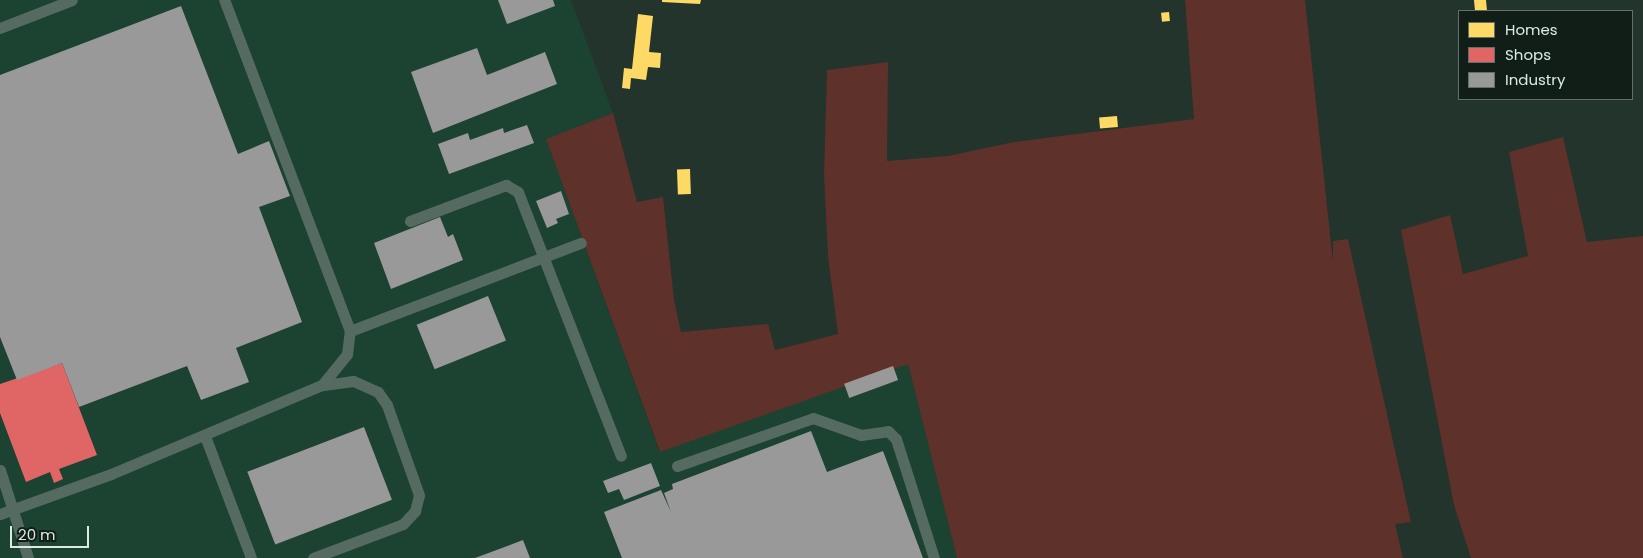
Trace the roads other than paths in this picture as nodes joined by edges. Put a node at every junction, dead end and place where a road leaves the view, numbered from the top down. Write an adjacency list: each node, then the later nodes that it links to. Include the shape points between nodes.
1 (72, 0): 3 (lane)
2 (224, 0): 7 (lane)
3 (0, 28)
4 (410, 220): 6 (lane, via 506,185 518,192)
5 (581, 243): 6 (lane)
6 (544, 257): 7 (lane); 10 (lane)
7 (350, 331): 8 (lane, via 347,354)
8 (322, 385): 9 (lane); 16 (lane, via 353,381 378,392 387,405 420,495 414,511 403,524)
9 (205, 436): 13 (lane); 15 (lane)
10 (622, 456)
11 (677, 466): 17 (lane, via 813,418 860,436 888,431 896,438)
12 (0, 470): 13 (lane)
13 (5, 513): 14 (lane)
14 (28, 558)
15 (251, 558)
16 (313, 558)
17 (934, 558)

